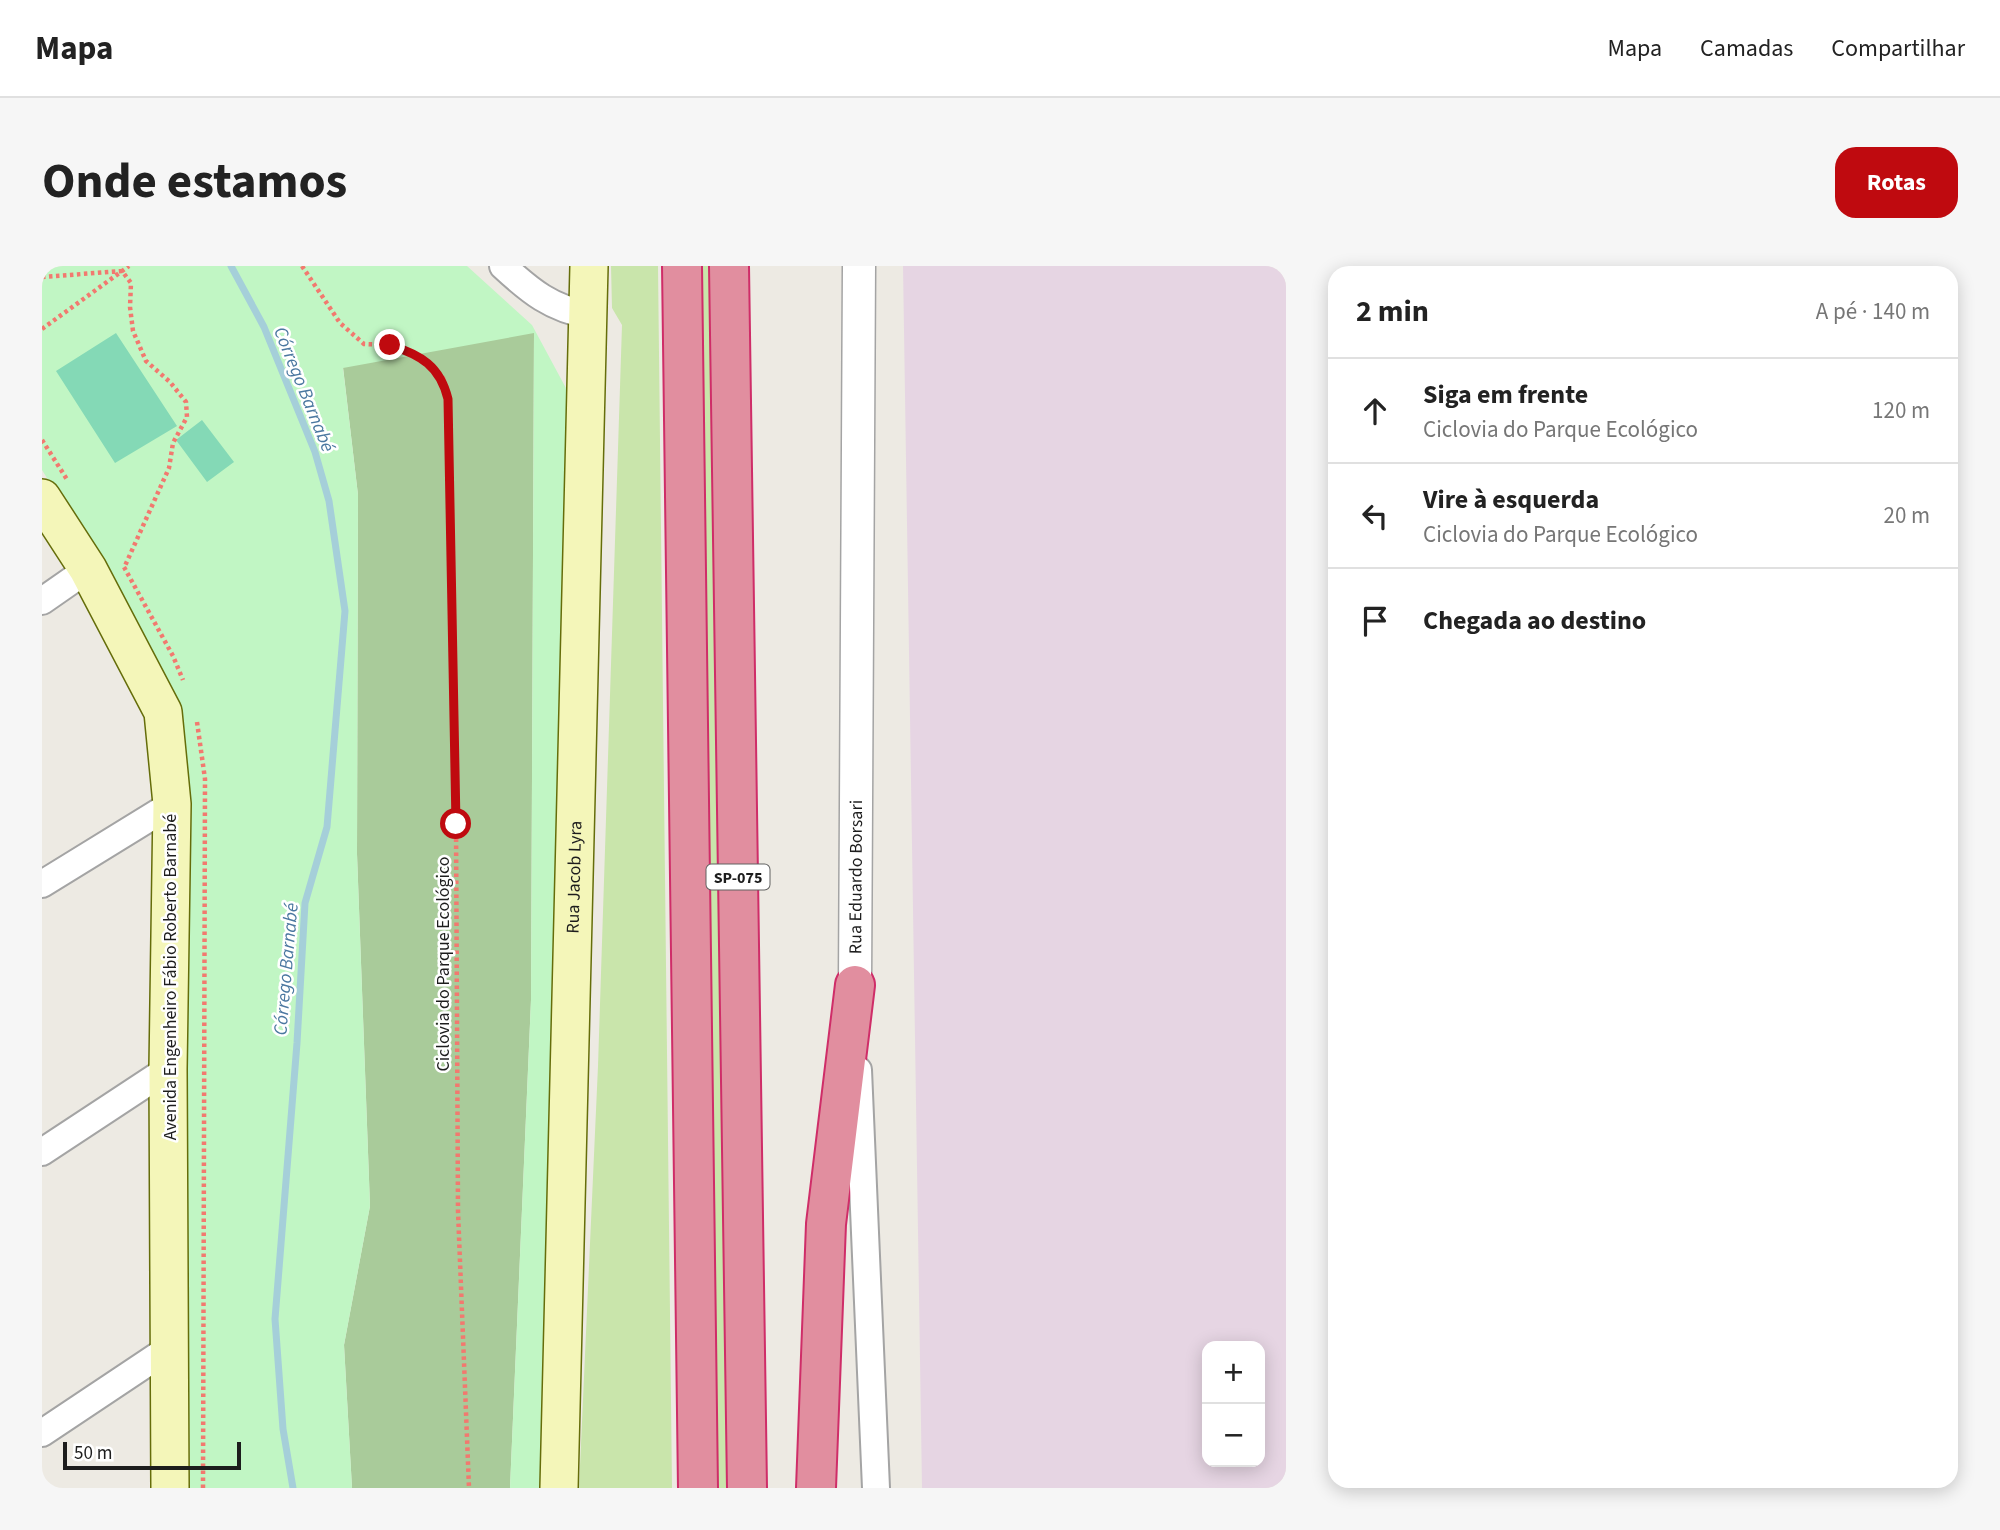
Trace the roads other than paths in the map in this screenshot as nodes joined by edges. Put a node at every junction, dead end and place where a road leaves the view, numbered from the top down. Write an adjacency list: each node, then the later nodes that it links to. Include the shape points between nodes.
1 (503, 266): 6 (street, via 548,303 565,312)
2 (589, 266): 6 (main road, Rua Jacob Lyra)
3 (682, 266): 19 (highway, SP-075)
4 (729, 266): 20 (highway, SP-075)
5 (860, 267): 12 (street, Rua Eduardo Borsari)
6 (589, 315): 18 (main road, Rua Jacob Lyra)
7 (42, 498): 8 (main road, Avenida Engenheiro Fábio Roberto Barnabé)
8 (88, 569): 9 (street); 10 (main road, Avenida Engenheiro Fábio Roberto Barnabé, via 163,712)
9 (42, 601)
10 (172, 804): 11 (street); 13 (main road, Avenida Engenheiro Fábio Roberto Barnabé)
11 (42, 884)
12 (855, 985): 21 (highway, via 826,1224); 22 (street, Rua Eduardo Borsari)
13 (168, 1069): 14 (street); 15 (main road, Avenida Engenheiro Fábio Roberto Barnabé)
14 (42, 1152)
15 (171, 1347): 16 (street); 17 (main road, Avenida Engenheiro Fábio Roberto Barnabé)
16 (42, 1433)
17 (170, 1488)
18 (559, 1488)
19 (698, 1488)
20 (747, 1488)
21 (816, 1488)
22 (876, 1488)

